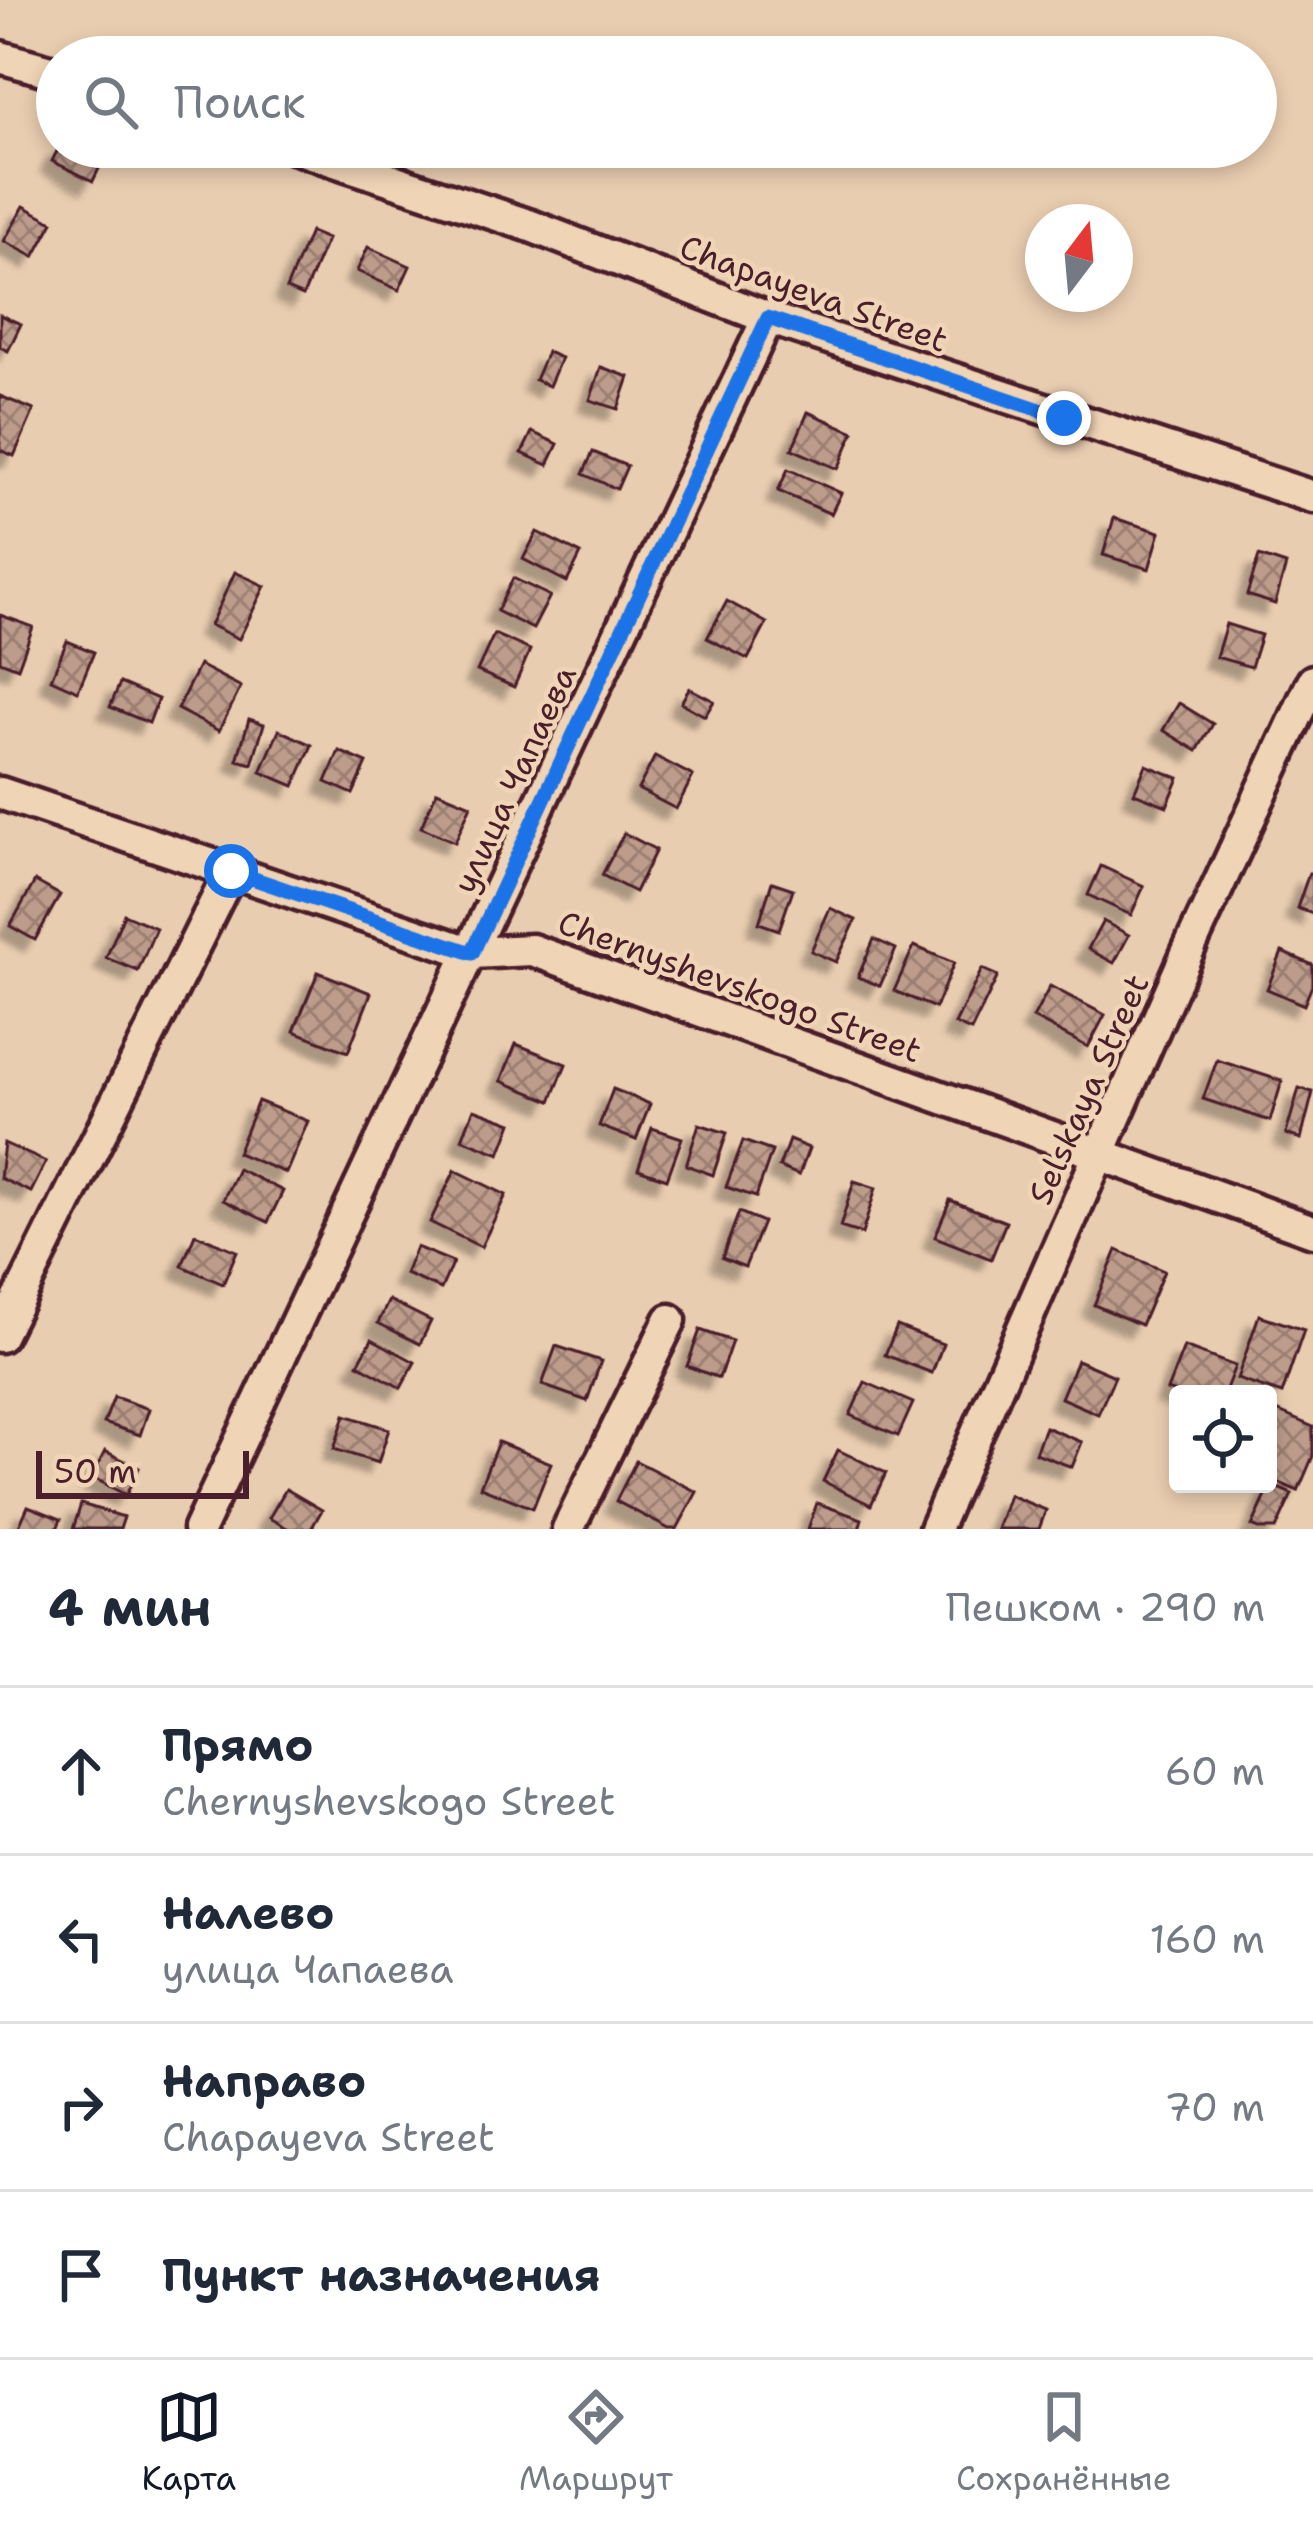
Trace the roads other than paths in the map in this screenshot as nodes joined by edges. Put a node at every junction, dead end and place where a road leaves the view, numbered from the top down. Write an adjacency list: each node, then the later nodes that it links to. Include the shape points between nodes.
1 (0, 57): 2 (street)
2 (36, 68)
3 (356, 168): 4 (street, Chapayeva Street)
4 (768, 318): 5 (street, Chapayeva Street); 9 (street, улица Чапаева)
5 (1313, 497)
6 (1313, 681): 10 (street, Selskaya Street)
7 (0, 793): 8 (street, Chernyshevskogo Street)
8 (231, 871): 9 (street, Chernyshevskogo Street); 13 (street)
9 (472, 953): 10 (street, Chernyshevskogo Street, via 532,950); 14 (street, улица Чапаева)
10 (1099, 1152): 11 (street, Chernyshevskogo Street); 16 (street, Selskaya Street)
11 (1313, 1231)
12 (670, 1319): 15 (street)
13 (0, 1336)
14 (199, 1529)
15 (568, 1529)
16 (934, 1529)

